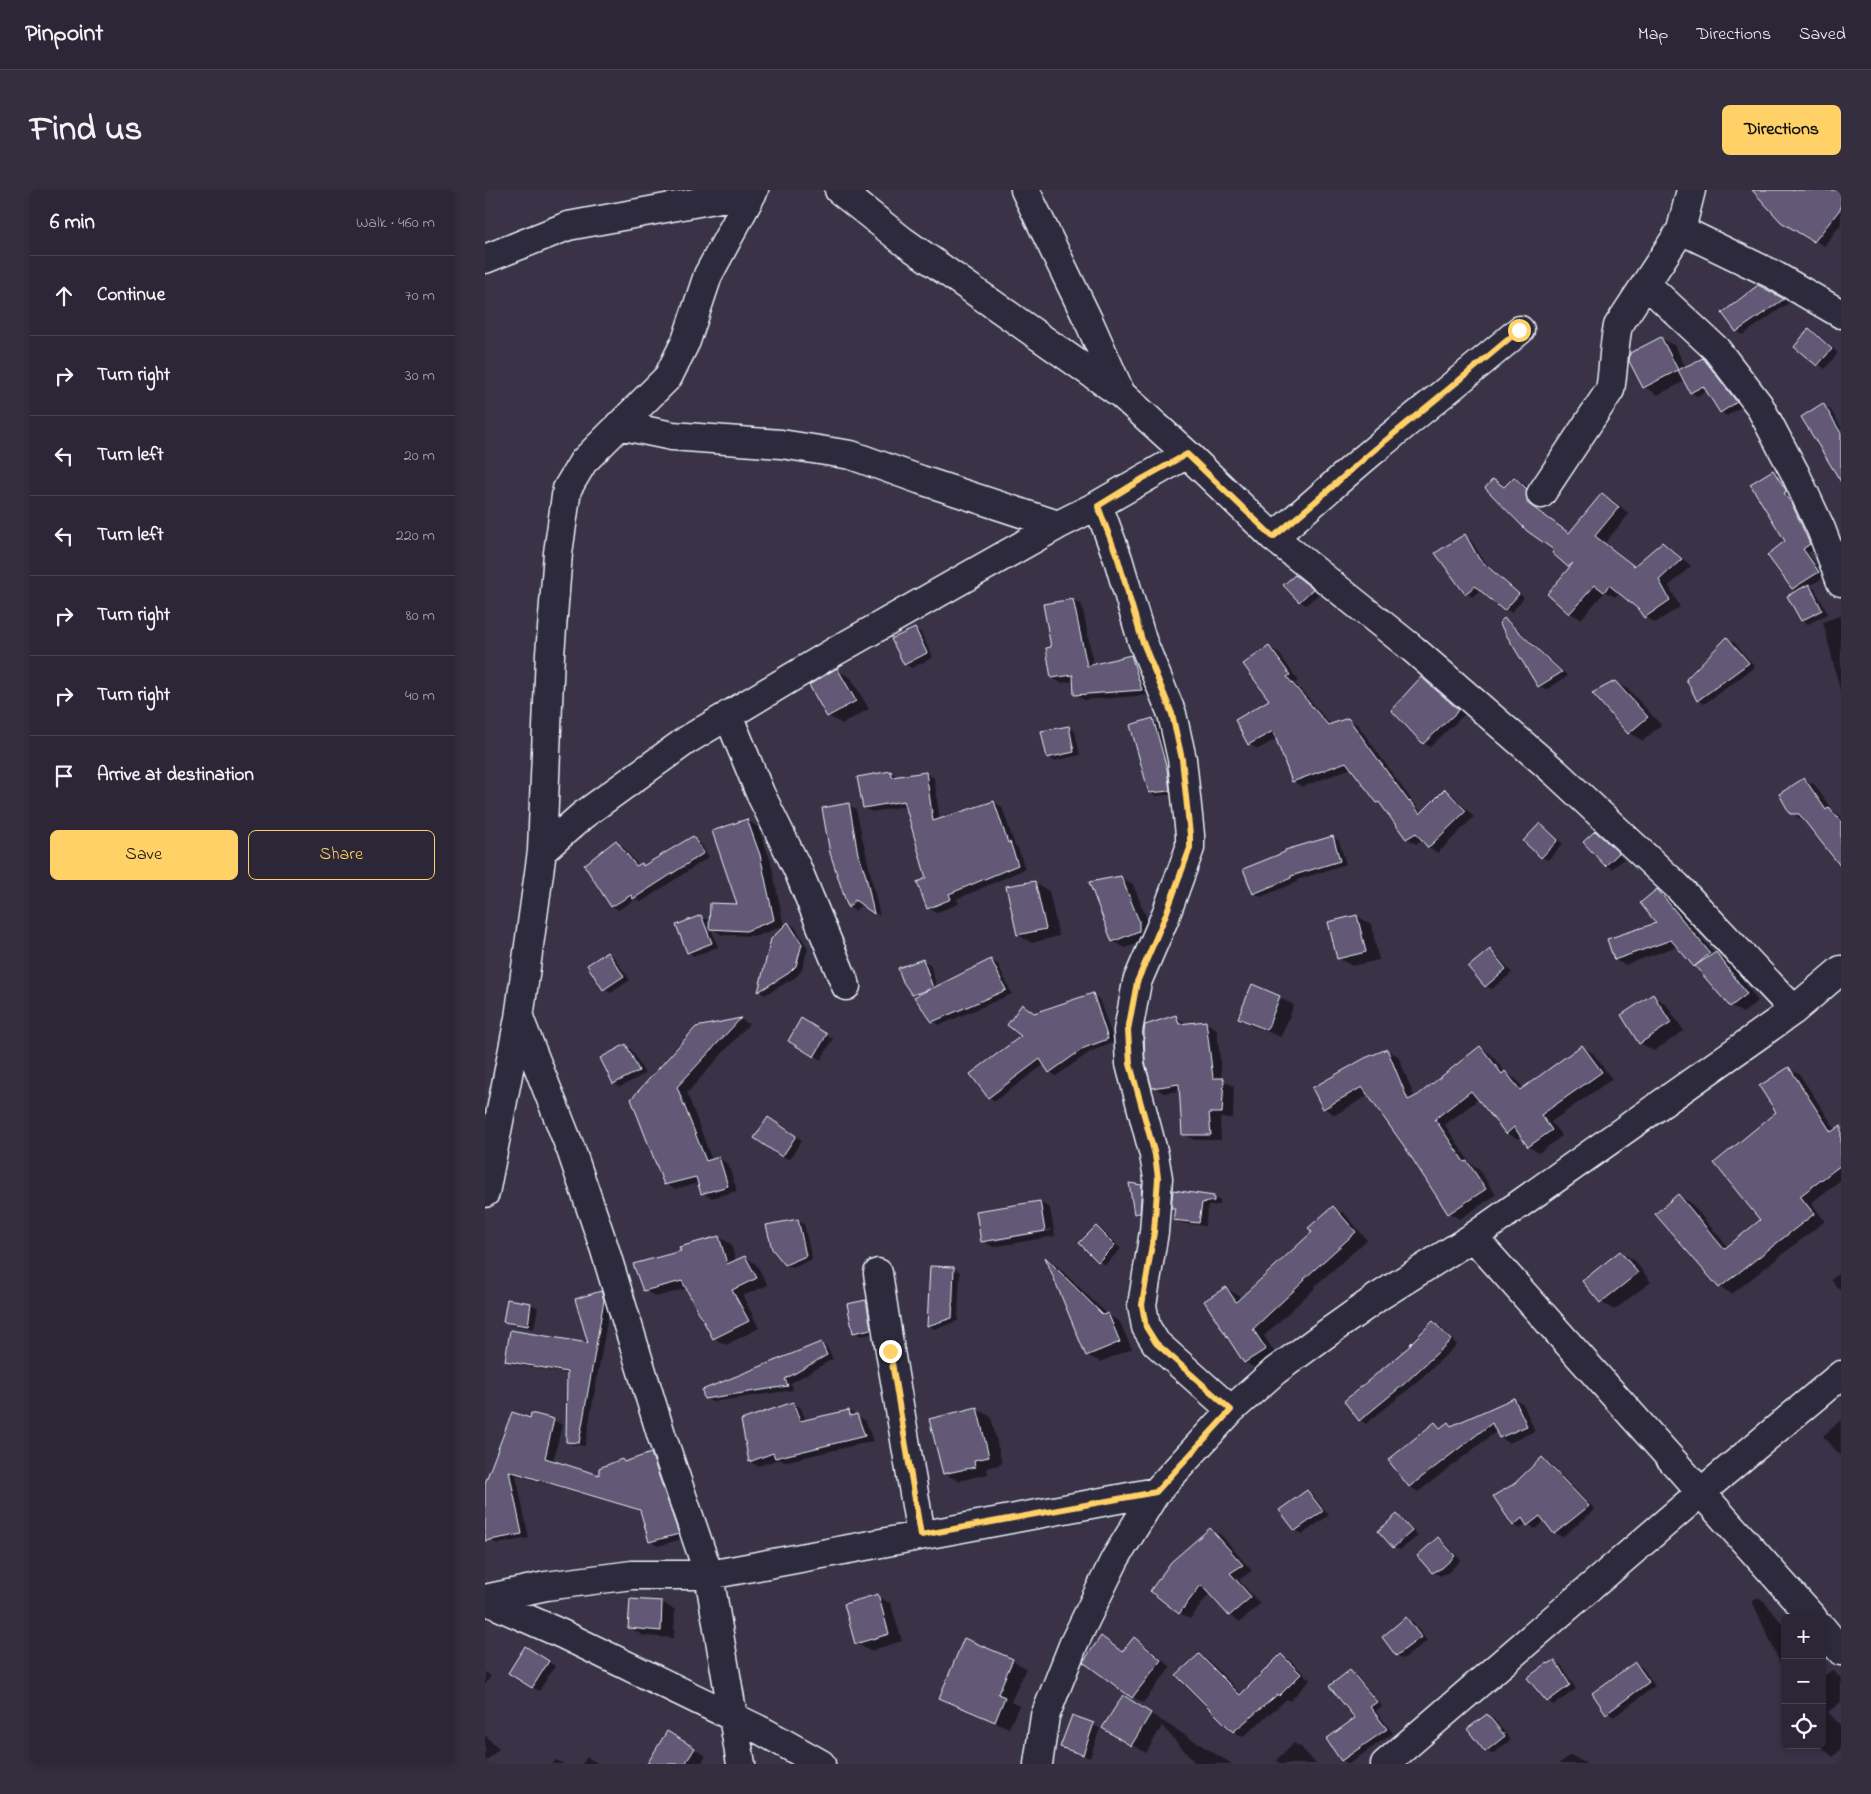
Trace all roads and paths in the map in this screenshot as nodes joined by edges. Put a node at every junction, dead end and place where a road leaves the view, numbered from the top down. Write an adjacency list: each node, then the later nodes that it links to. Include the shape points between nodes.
1 (839, 190): 10 (street, via 903,241)
2 (1025, 190): 10 (street)
3 (1691, 190): 5 (street)
4 (754, 191): 6 (street, via 568,226); 11 (street, via 708,275 686,341 669,377)
5 (1681, 230): 7 (street); 8 (street, via 1774,275)
6 (485, 259)
7 (1646, 284): 13 (street, via 1618,326 1609,390); 17 (street, via 1716,349 1759,405 1818,521)
8 (1841, 314)
9 (1519, 330): 16 (street)
10 (1121, 394): 12 (street)
11 (619, 425): 15 (street, via 673,436 781,444 851,455); 19 (street, via 583,462 567,488 557,553 550,654)
12 (1187, 454): 14 (street); 16 (street)
13 (1541, 494)
14 (1098, 506): 15 (street); 28 (street, via 1142,640 1172,714 1182,759 1190,835 1190,848 1169,908 1137,982 1128,1030 1130,1064 1155,1155 1158,1178 1154,1232 1142,1305 1146,1327 1156,1343)
15 (1057, 525): 18 (street)
16 (1273, 537): 22 (street, via 1413,649 1556,773 1677,886)
17 (1841, 582)
18 (728, 714): 19 (street, via 583,815); 21 (street)
19 (542, 851): 23 (street)
20 (1841, 970): 22 (street)
21 (846, 986)
22 (1793, 1010): 25 (street)
23 (519, 1018): 24 (street); 32 (street, via 571,1150)
24 (485, 1193)
25 (1473, 1237): 28 (street, via 1362,1308 1275,1370); 30 (street)
26 (878, 1272): 31 (street)
27 (1841, 1375): 30 (street)
28 (1231, 1410): 29 (street)
29 (1156, 1492): 31 (street); 40 (street, via 1115,1559 1074,1643 1045,1716)
30 (1700, 1493): 34 (street); 41 (street)
31 (921, 1535): 32 (street)
32 (709, 1575): 33 (street, via 631,1575 547,1586); 37 (street)
33 (485, 1599): 37 (street)
34 (1809, 1614)
35 (1826, 1633): 36 (street)
36 (1841, 1651)
37 (734, 1717): 38 (street); 39 (street)
38 (741, 1764)
39 (821, 1764)
40 (1038, 1764)
41 (1385, 1764)

